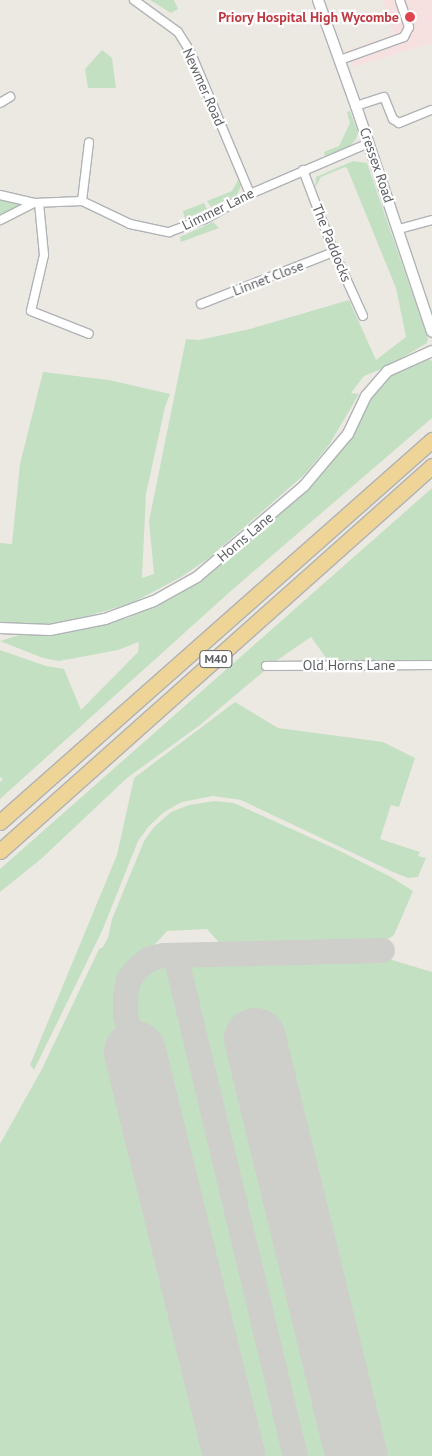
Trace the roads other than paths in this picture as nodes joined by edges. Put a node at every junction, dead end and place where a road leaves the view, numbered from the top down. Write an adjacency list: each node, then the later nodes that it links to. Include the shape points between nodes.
1 (134, 0): 12 (street, Newmer Road, via 178,32 190,51)
2 (318, 0): 4 (street, Cressex Road)
3 (400, 1): 4 (street, via 409,27 404,37)
4 (340, 60): 7 (street, Cressex Road)
5 (10, 97): 6 (street)
6 (1, 101)
7 (356, 106): 8 (street, via 384,97 393,119 399,122); 10 (street, Cressex Road)
8 (432, 110)
9 (89, 142): 14 (street)
10 (369, 144): 11 (street, Limmer Lane); 18 (street, Cressex Road)
11 (303, 170): 12 (street, Limmer Lane); 19 (street, The Paddocks)
12 (250, 194): 14 (street, Limmer Lane, via 205,219 169,232 130,224)
13 (0, 195): 15 (street)
14 (82, 201): 15 (street, Limmer Lane)
15 (37, 203): 16 (street); 23 (street, via 44,255 30,311)
16 (0, 220)
17 (432, 220): 18 (street)
18 (398, 229): 22 (street, Cressex Road)
19 (334, 252): 20 (street, Linnet Close); 21 (street, The Paddocks)
20 (201, 304)
21 (363, 316)
22 (432, 332)
23 (88, 334)
24 (432, 351): 27 (street, Horns Lane, via 388,372 366,396 348,434 304,486 191,581 154,601 105,620 50,630)
25 (432, 440): 30 (highway, M40)
26 (432, 466): 31 (highway, M40)
27 (0, 628)
28 (432, 665): 29 (street, Old Horns Lane)
29 (266, 666)
30 (0, 822)
31 (0, 851)

